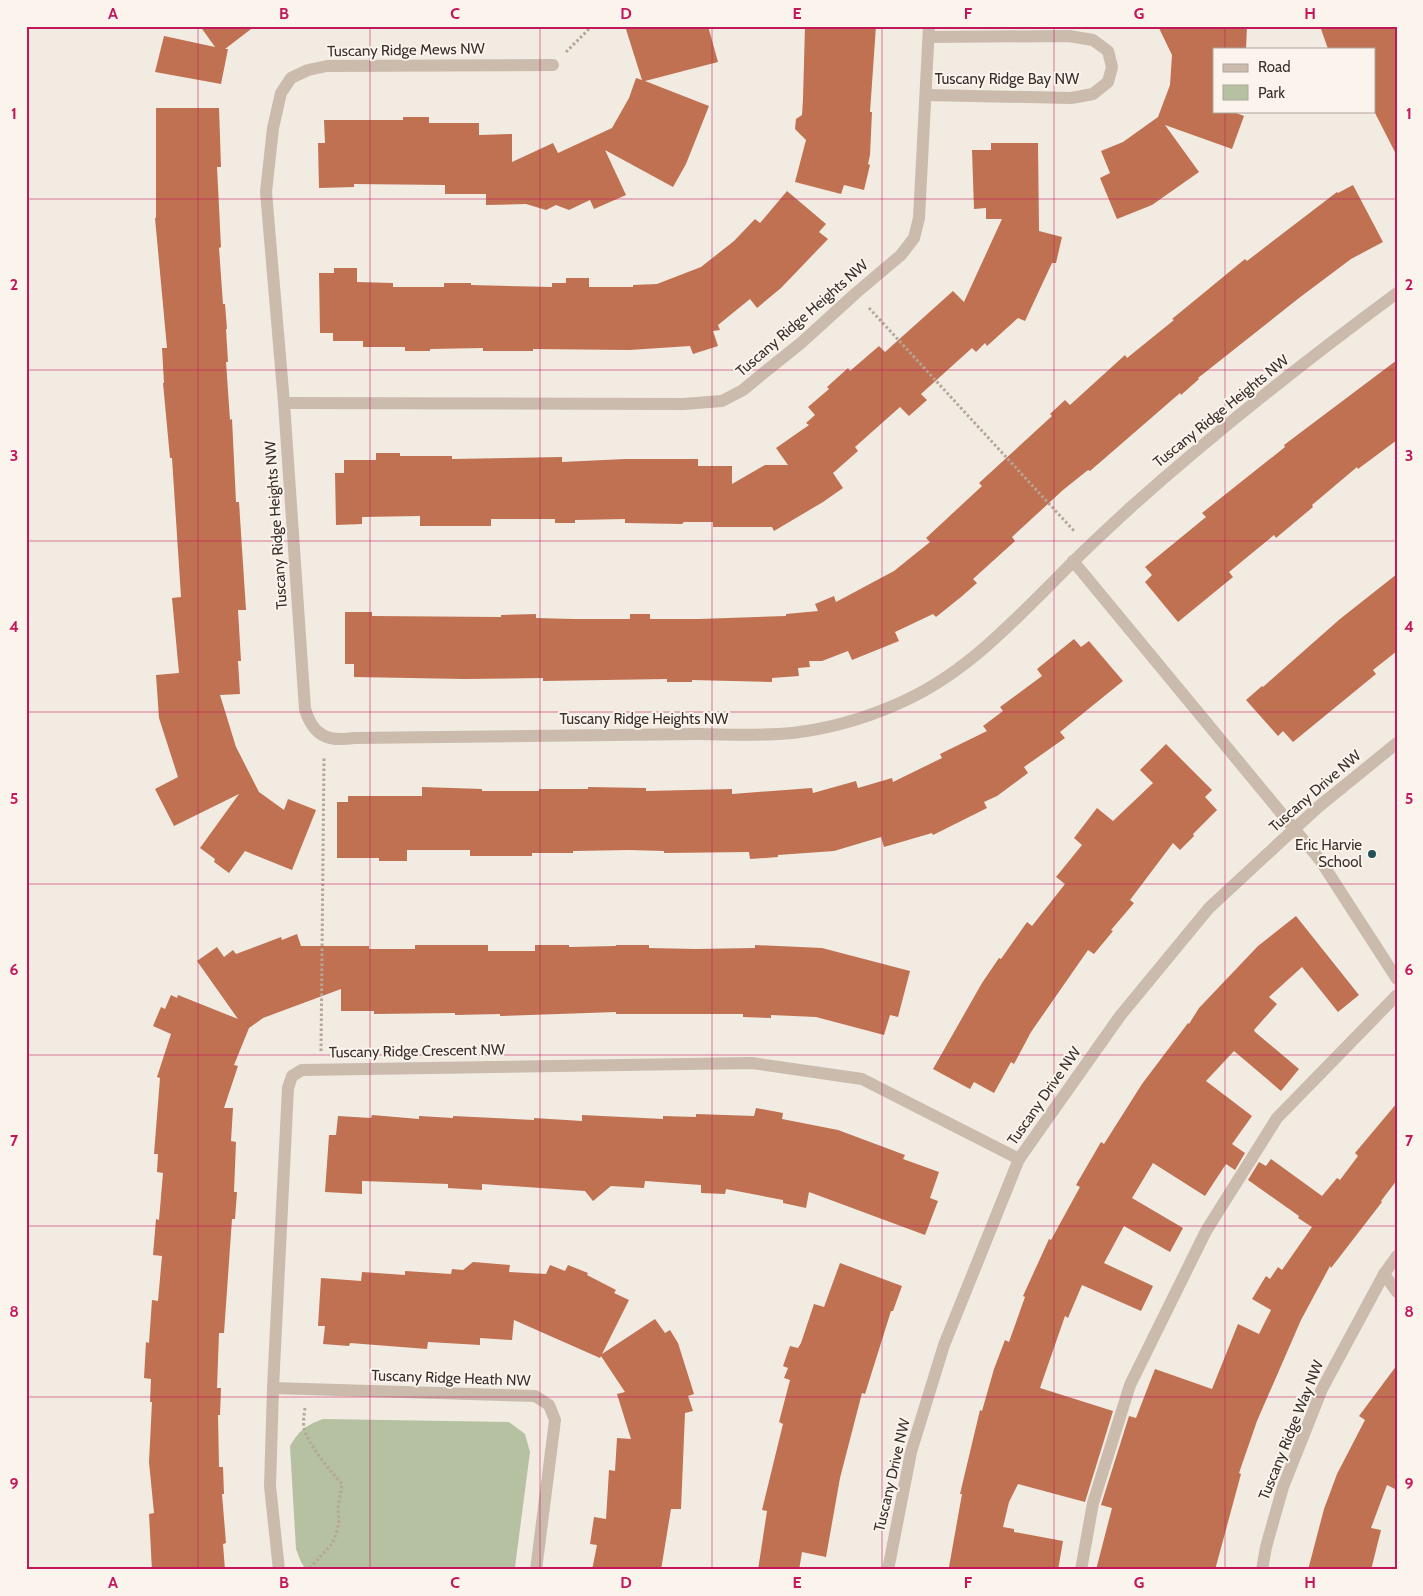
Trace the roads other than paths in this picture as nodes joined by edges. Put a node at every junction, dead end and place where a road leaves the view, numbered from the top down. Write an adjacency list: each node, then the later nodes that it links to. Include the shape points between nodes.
1 (929, 32): 3 (street, Tuscany Ridge Heights NW); 3 (street, Tuscany Ridge Bay NW, via 1093,40 1108,51 1112,67 1108,82 1093,94 1070,98)
2 (553, 65): 5 (street, Tuscany Ridge Mews NW, via 327,66 291,78 277,106 266,192)
3 (926, 95): 5 (street, Tuscany Ridge Heights NW, via 919,218 914,238 901,255 780,360 742,390 722,401 683,404)
4 (1397, 293): 6 (street, Tuscany Ridge Heights NW, via 1219,431)
5 (284, 403): 6 (street, Tuscany Ridge Heights NW, via 305,709 315,729 337,740 751,735 794,733 845,723 896,705 963,666 1016,619)
6 (1073, 561): 8 (street)
7 (1397, 743): 8 (street, Tuscany Drive NW)
8 (1295, 829): 9 (street, via 1320,860); 11 (street, Tuscany Drive NW, via 1209,908 1120,1016)
9 (1397, 979)
10 (1397, 995): 19 (street, via 1277,1118 1206,1231 1130,1385 1093,1503)
11 (1019, 1159): 15 (street, Tuscany Ridge Crescent NW, via 862,1079 752,1063 302,1070 292,1076 288,1088); 18 (street, Tuscany Drive NW, via 944,1345 911,1452)
12 (1397, 1256): 13 (street, Tuscany Ridge Way NW)
13 (1384, 1274): 14 (street); 20 (street, Tuscany Ridge Way NW, via 1322,1389 1283,1487)
14 (1397, 1292)
15 (272, 1388): 16 (street, Tuscany Ridge Crescent NW, via 270,1486); 17 (street, Tuscany Ridge Heath NW, via 535,1396 549,1405 556,1420)
16 (279, 1570)
17 (536, 1570)
18 (888, 1570)
19 (1080, 1570)
20 (1262, 1570)

